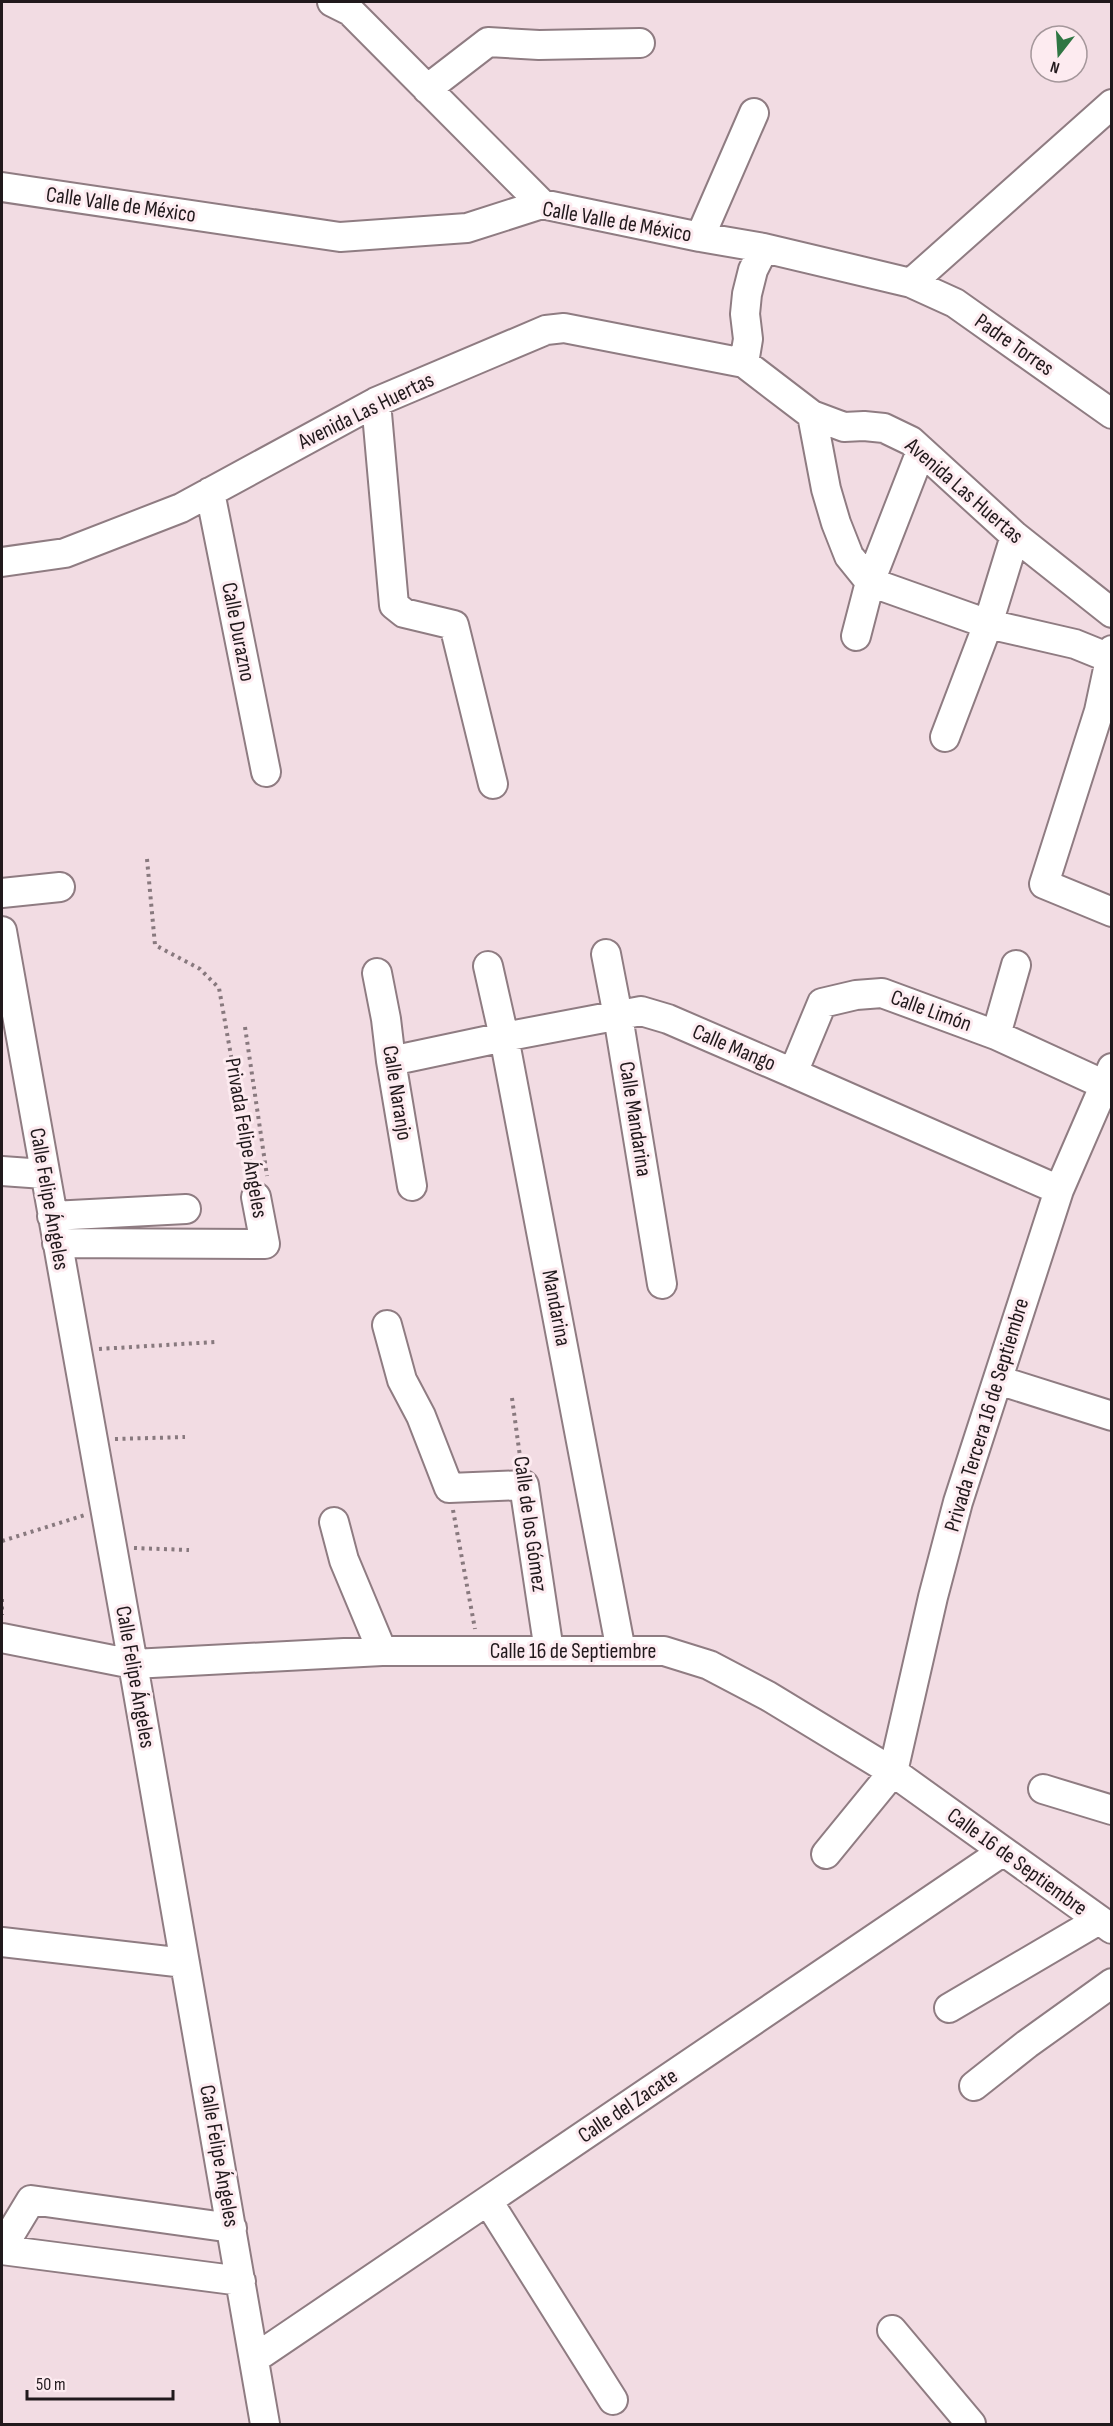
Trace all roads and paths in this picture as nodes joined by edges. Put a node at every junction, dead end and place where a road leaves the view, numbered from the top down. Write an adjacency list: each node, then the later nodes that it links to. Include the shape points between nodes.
1 (332, 2): 3 (street, via 350,11)
2 (640, 43): 3 (street, via 488,42)
3 (427, 89): 7 (street)
4 (1112, 104): 10 (street)
5 (754, 113): 8 (street)
6 (2, 187): 7 (street, Calle Valle de México, via 340,237 467,228)
7 (543, 204): 8 (street, Calle Valle de México)
8 (700, 237): 9 (street, Calle Valle de México)
9 (764, 248): 10 (street, Calle Valle de México); 11 (street, via 747,294)
10 (911, 283): 13 (street, Padre Torres, via 955,303)
11 (744, 363): 12 (street, Avenida Las Huertas, via 564,328 546,330); 14 (street, Avenida Las Huertas)
12 (376, 402): 16 (street, Avenida Las Huertas); 27 (street, via 394,605 404,613 454,625)
13 (1112, 414)
14 (812, 416): 15 (street, Avenida Las Huertas, via 844,427 884,428); 19 (street, via 836,523 849,556)
15 (921, 451): 17 (street, Avenida Las Huertas); 19 (street)
16 (210, 492): 18 (street, Avenida Las Huertas, via 181,508 65,553); 26 (street, Calle Durazno)
17 (1015, 536): 20 (street, Avenida Las Huertas); 21 (street)
18 (2, 562)
19 (870, 582): 21 (street); 22 (street)
20 (1112, 613)
21 (988, 624): 23 (street); 25 (street)
22 (856, 636)
23 (1111, 656): 24 (street)
24 (1105, 710): 31 (street, via 1044,884)
25 (945, 737)
26 (266, 772)
27 (493, 784)
28 (147, 859): 49 (path, Privada Felipe Ángeles, via 155,945 200,969 219,988)
29 (60, 887): 30 (street)
30 (2, 893)
31 (1112, 912)
32 (2, 931): 38 (street, Calle Felipe Ángeles)
33 (606, 954): 37 (street, Calle Mandarina)
34 (1016, 965): 40 (street)
35 (488, 966): 41 (street, Mandarina)
36 (379, 987): 42 (street, Calle Naranjo)
37 (618, 1016): 41 (street, Calle Mango); 43 (street, Calle Mango, via 641,1011 668,1019); 52 (street, Calle Mandarina)
38 (9, 1024): 46 (street, Calle Felipe Ángeles)
39 (245, 1027): 49 (path, via 269,1192)
40 (996, 1035): 43 (street, Calle Limón, via 882,993 856,995 822,1003); 44 (street, Calle Limón)
41 (504, 1037): 42 (street, Calle Mango); 74 (street, Mandarina)
42 (391, 1061): 47 (street, Calle Naranjo)
43 (793, 1073): 48 (street, Calle Mango)
44 (1108, 1076): 48 (street, Privada Tercera 16 de Septiembre)
45 (2, 1171): 46 (street)
46 (44, 1174): 51 (street, Calle Felipe Ángeles)
47 (412, 1186)
48 (1059, 1190): 56 (street, Privada Tercera 16 de Septiembre)
49 (256, 1197): 51 (street, Privada Felipe Ángeles, via 265,1244)
50 (186, 1209): 51 (street)
51 (54, 1229): 55 (street, Calle Felipe Ángeles)
52 (662, 1284)
53 (387, 1325): 62 (street, via 402,1380 421,1416)
54 (214, 1342): 55 (path)
55 (77, 1351): 60 (street, Calle Felipe Ángeles)
56 (998, 1380): 58 (street); 76 (street, Privada Tercera 16 de Septiembre, via 958,1502)
57 (512, 1398): 61 (path, Calle de los Gómez)
58 (1112, 1416)
59 (185, 1437): 60 (path)
60 (93, 1439): 66 (street, Calle Felipe Ángeles)
61 (524, 1485): 62 (street); 73 (street, Calle de los Gómez)
62 (449, 1488): 72 (path)
63 (86, 1515): 65 (path)
64 (334, 1522): 71 (street, via 344,1560)
65 (2, 1541)
66 (112, 1547): 67 (path); 75 (street, Calle Felipe Ángeles)
67 (189, 1550)
68 (2, 1599): 69 (path)
69 (2, 1615)
70 (2, 1638): 75 (street, Calle 16 de Septiembre)
71 (382, 1651): 72 (street, Calle 16 de Septiembre); 75 (street, Calle 16 de Septiembre)
72 (479, 1651): 73 (street, Calle 16 de Septiembre)
73 (549, 1651): 74 (street, Calle 16 de Septiembre)
74 (621, 1651): 76 (street, Calle 16 de Septiembre, via 664,1651 709,1665)
75 (133, 1664): 83 (street, Calle Felipe Ángeles)
76 (893, 1772): 79 (street, Calle 16 de Septiembre); 80 (street)
77 (1043, 1789): 78 (street)
78 (1112, 1810)
79 (1002, 1852): 81 (street, Calle 16 de Septiembre); 87 (street, Calle del Zacate)
80 (826, 1854)
81 (1105, 1924): 85 (street)
82 (2, 1942): 83 (street)
83 (185, 1963): 88 (street, Calle Felipe Ángeles)
84 (1112, 1983): 86 (street)
85 (948, 2008)
86 (974, 2086)
87 (488, 2201): 92 (street, Calle del Zacate); 93 (street)
88 (232, 2229): 89 (street, via 31,2200); 90 (street, Calle Felipe Ángeles)
89 (2, 2249): 90 (street)
90 (241, 2281): 92 (street, Calle Felipe Ángeles)
91 (892, 2330): 95 (street)
92 (254, 2359): 94 (street, Calle Felipe Ángeles)
93 (613, 2400)
94 (265, 2424)
95 (971, 2424)

